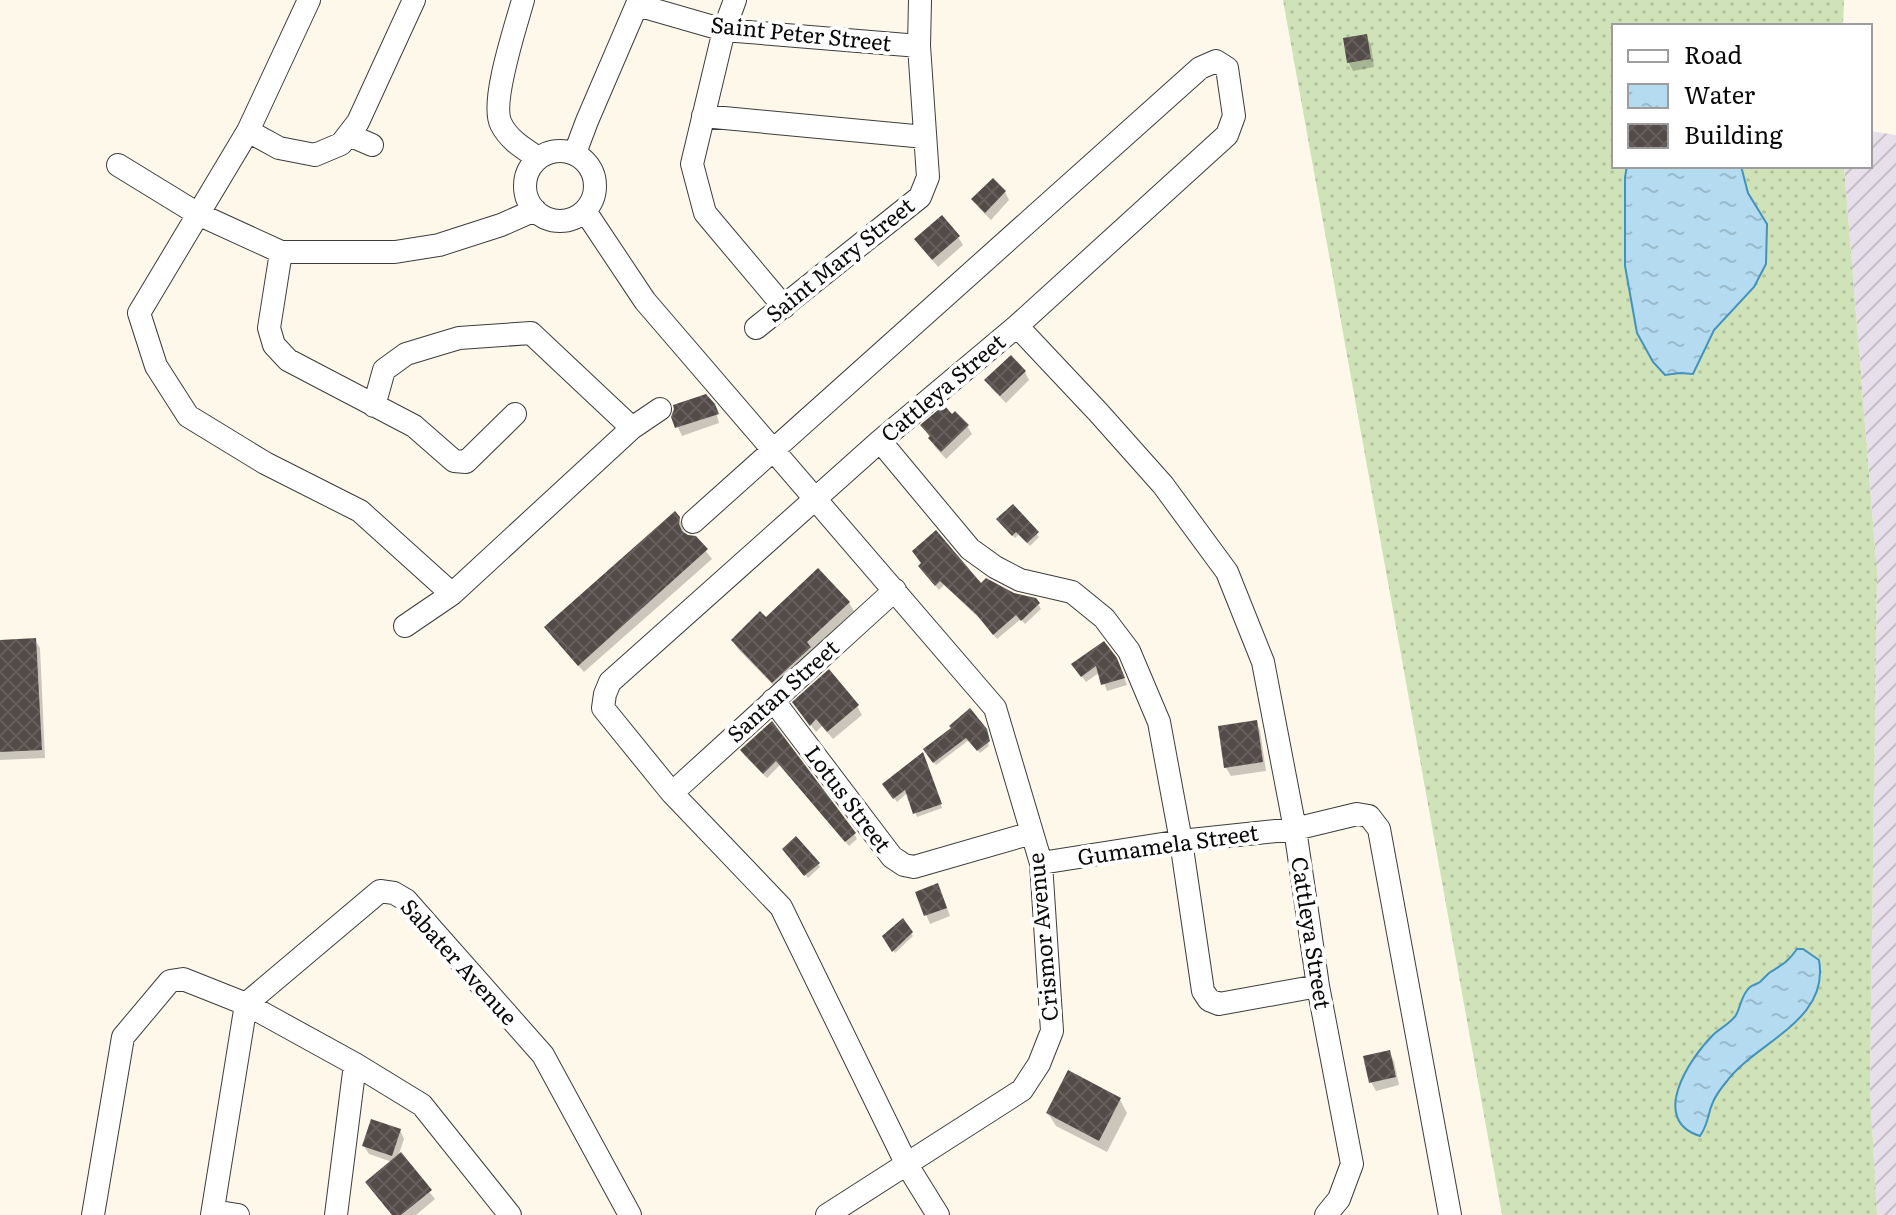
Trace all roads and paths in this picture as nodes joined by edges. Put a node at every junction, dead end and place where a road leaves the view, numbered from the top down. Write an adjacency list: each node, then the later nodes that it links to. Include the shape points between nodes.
1 (309, 0): 10 (street)
2 (414, 0): 11 (street)
3 (523, 0): 15 (street, via 502,79 499,122 511,140)
4 (735, 0): 7 (street)
5 (920, 0): 8 (street, Saint Mary Street)
6 (638, 3): 7 (street, Saint Peter Street); 14 (street)
7 (724, 30): 8 (street, Saint Peter Street); 9 (street)
8 (919, 46): 12 (street, Saint Mary Street)
9 (703, 116): 12 (street); 21 (street, via 692,164 705,213)
10 (248, 131): 11 (street, via 279,148 315,155); 19 (street)
11 (349, 135): 13 (street)
12 (925, 137): 21 (street, Saint Mary Street, via 928,177 920,197)
13 (372, 145)
14 (575, 153): 15 (street, via 555,151); 18 (street, via 588,163 595,179 594,196)
15 (538, 158): 17 (street, via 530,167 525,190)
16 (118, 165): 19 (street)
17 (535, 210): 18 (street, via 554,221); 20 (street, via 439,245 395,252)
18 (585, 211): 29 (street, Crismor Avenue, via 645,301)
19 (198, 214): 20 (street); 33 (street, via 139,313 156,366 188,416 360,511)
20 (281, 252): 24 (street, via 269,328 274,345 288,360)
21 (784, 307): 23 (street, Saint Mary Street)
22 (1017, 326): 28 (street, Cattleya Street); 29 (street, via 1227,135 1234,116 1227,68 1216,61 1200,68); 37 (street, Cattleya Street, via 1163,485 1227,572 1263,662)
23 (756, 328)
24 (374, 406): 26 (street, via 414,426 454,461 466,462); 27 (street, via 384,370 406,354 459,338 531,333)
25 (660, 409): 27 (street)
26 (515, 414)
27 (632, 428): 33 (street)
28 (880, 441): 30 (street, Cattleya Street); 39 (street, via 970,549 1020,580 1072,592 1104,618 1129,651 1159,722)
29 (773, 451): 30 (street, Crismor Avenue); 31 (street)
30 (814, 499): 32 (street, Crismor Avenue); 36 (street, Cattleya Street, via 610,682 603,708)
31 (693, 522)
32 (895, 590): 35 (street, Santan Street); 38 (street, Crismor Avenue, via 995,708)
33 (452, 594): 34 (street)
34 (405, 626)
35 (773, 700): 36 (street, Santan Street); 38 (street, Lotus Street, via 892,857 904,865 914,867)
36 (672, 793): 44 (street, Cattleya Street, via 781,907)
37 (1295, 829): 39 (street, Gumamela Street); 41 (street, Cattleya Street); 54 (street, Gumamela Street, via 1357,814 1369,816 1379,829)
38 (1032, 833): 40 (street, Crismor Avenue)
39 (1181, 841): 40 (street, Gumamela Street); 41 (street, via 1203,991 1209,1000 1219,1004)
40 (1041, 863): 44 (street, Crismor Avenue, via 1052,1031 1039,1064 1022,1090)
41 (1318, 986): 53 (street, Cattleya Street, via 1352,1164 1339,1199)
42 (246, 1004): 43 (street); 45 (street); 46 (street, via 183,979 170,981 123,1037); 50 (street, Sabater Avenue, via 380,891 394,893 406,900 543,1055)
43 (355, 1064): 48 (street); 49 (street, via 422,1105)
44 (907, 1165): 51 (street, Crismor Avenue); 52 (street, Cattleya Street)
45 (213, 1213): 47 (street)
46 (93, 1215)
47 (238, 1215)
48 (336, 1215)
49 (510, 1215)
50 (630, 1215)
51 (827, 1215)
52 (938, 1215)
53 (1326, 1215)
54 (1450, 1215)

